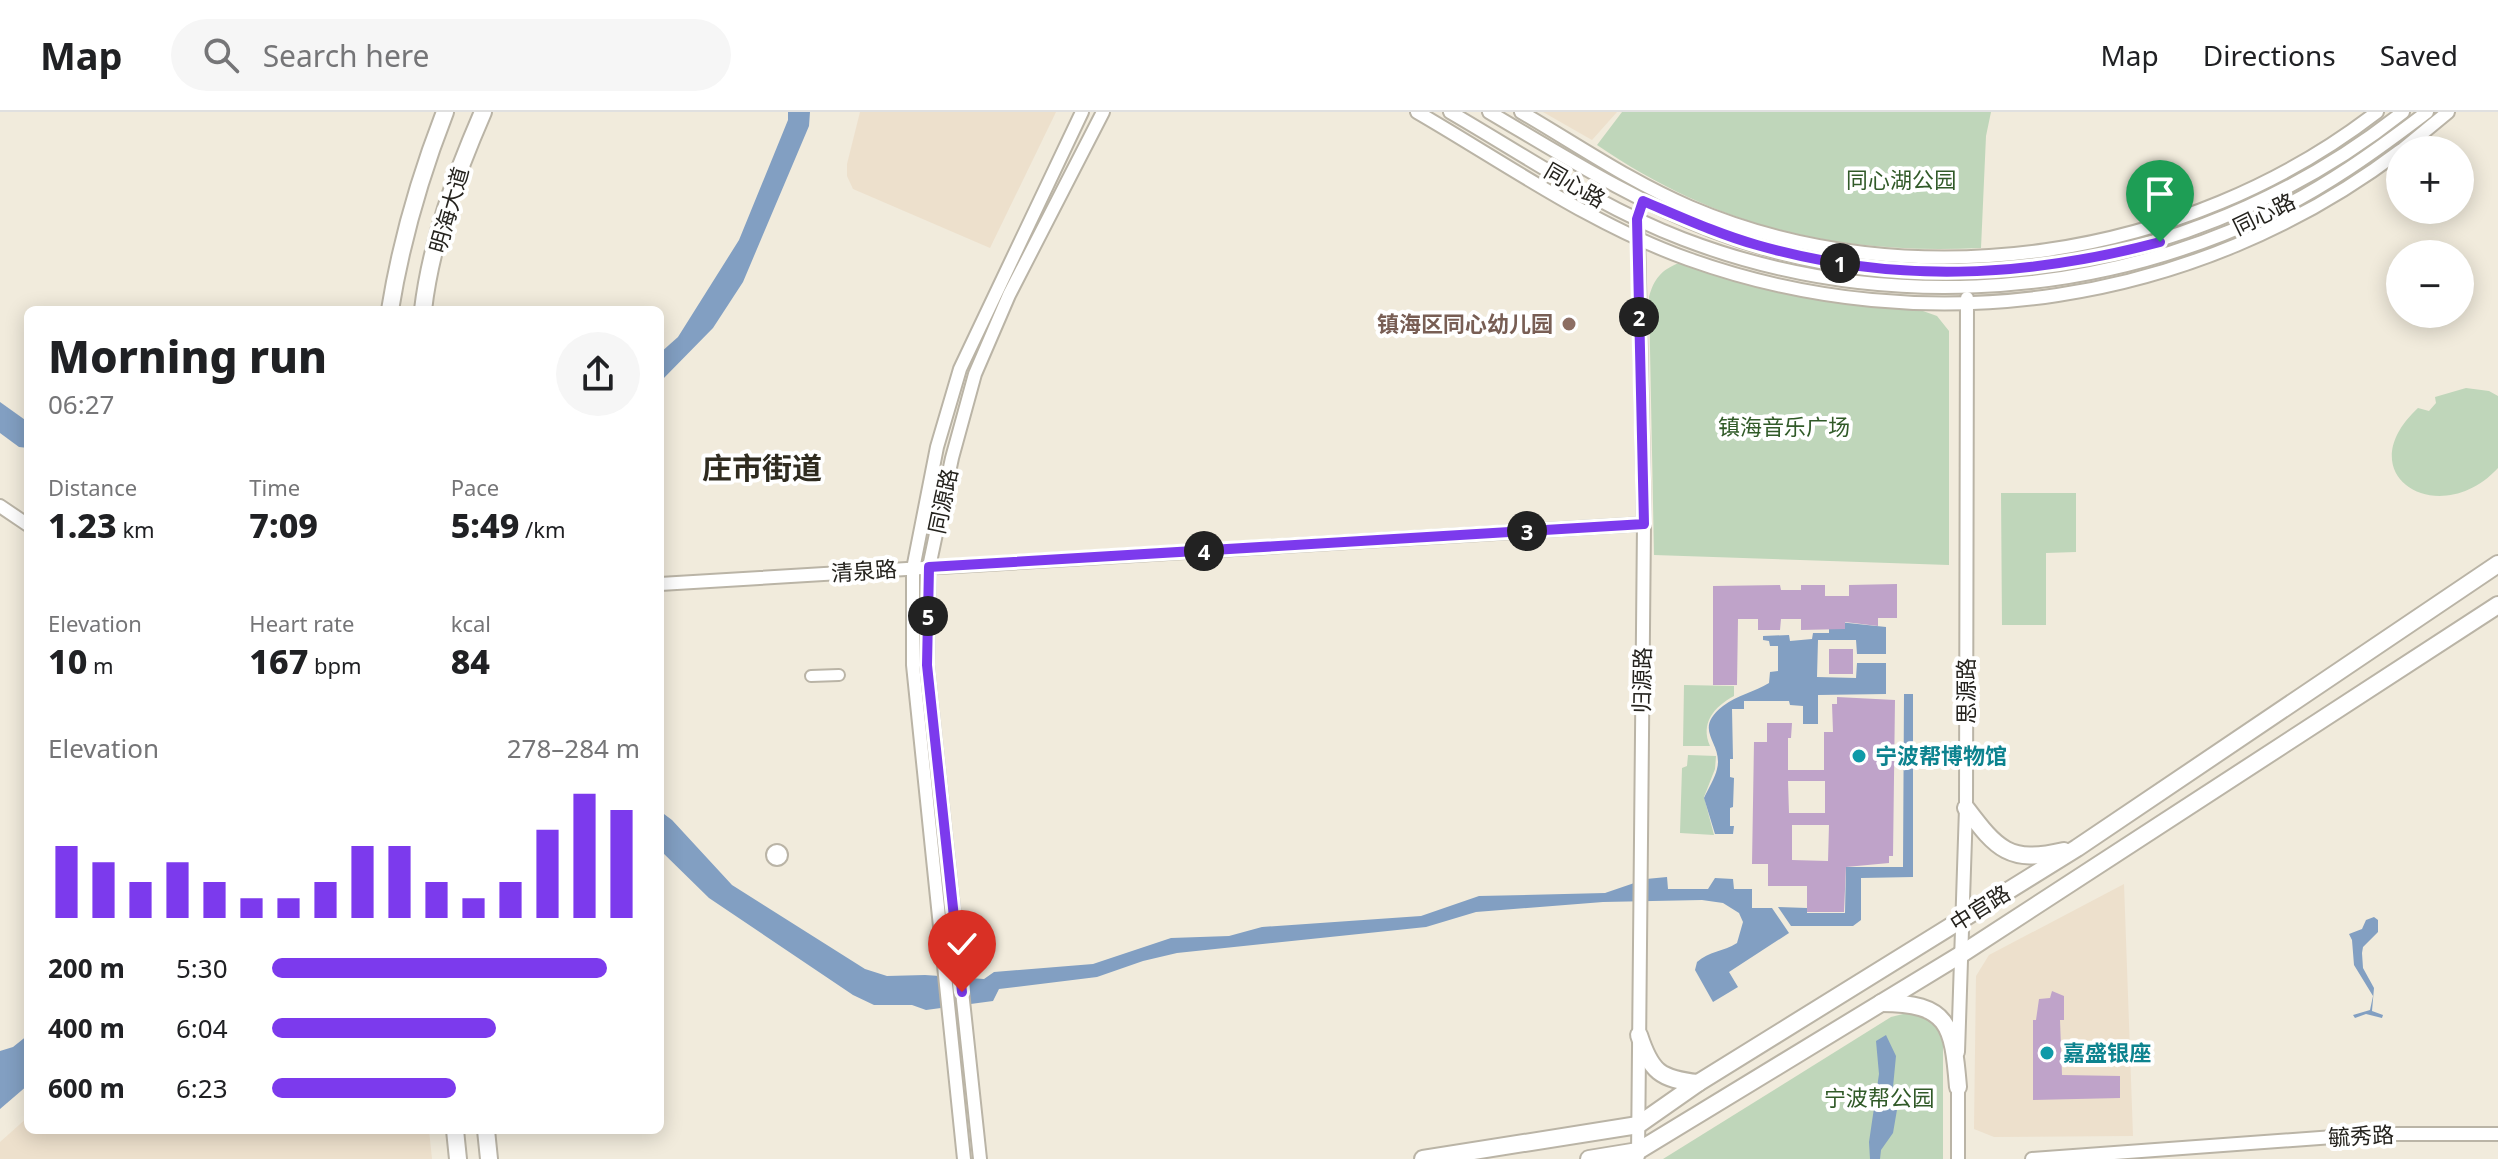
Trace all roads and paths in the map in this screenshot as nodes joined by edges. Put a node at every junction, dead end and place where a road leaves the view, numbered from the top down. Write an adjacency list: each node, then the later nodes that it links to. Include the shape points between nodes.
1 (445, 112): 21 (main road, 明海大道, via 399,255)
2 (483, 112): 22 (main road, 明海大道, via 462,160)
3 (1082, 112): 28 (street, 同源路, via 960,369 937,447)
4 (1103, 112): 27 (street, 同源路, via 1009,295 975,374)
5 (1417, 112): 17 (street)
6 (1450, 112): 16 (street, 同心路)
7 (1489, 112): 15 (street, 同心路)
8 (1521, 112): 9 (street, via 1666,196 1743,226 1856,251 1983,256 2111,239 2178,219 2298,165)
9 (2377, 112)
10 (2403, 112): 18 (street, 同心路, via 2367,140 2272,196 2160,242 2011,271)
11 (2427, 112): 19 (street, 同心路, via 2317,187 2213,238 2111,270 2013,286)
12 (2448, 112): 13 (street)
13 (2419, 136)
14 (2386, 161): 20 (street, via 2311,210 2184,265 2094,290)
15 (1643, 201): 16 (street, 归源路); 18 (street, 同心路, via 1714,231 1807,257 1894,269)
16 (1637, 219): 17 (street, 归源路); 19 (street, 同心路, via 1733,257 1780,268 1886,284)
17 (1638, 238): 20 (street, via 1760,281 1828,295); 25 (street, 归源路)
18 (1967, 271): 19 (street, 思源路)
19 (1967, 287): 20 (street, 思源路)
20 (1967, 305): 33 (street, 思源路)
21 (391, 306)
22 (424, 306)
23 (0, 506): 24 (street)
24 (24, 522)
25 (1644, 524): 27 (street, 清泉路); 38 (street, 归源路)
26 (2498, 564): 34 (main road, 中官路)
27 (929, 567): 28 (street, 清泉路); 45 (street, 同源路, via 927,665)
28 (913, 569): 29 (street, 清泉路); 47 (street, 同源路, via 913,665)
29 (664, 584)
30 (2498, 605): 36 (main road, 中官路)
31 (839, 675): 32 (street)
32 (811, 676)
33 (1966, 808): 34 (main road, via 1994,845 2020,856); 35 (street, 思源路)
34 (2077, 848): 35 (main road, 中官路)
35 (1962, 918): 36 (street, 思源路); 39 (main road, 中官路)
36 (1960, 955): 37 (main road, 中官路); 40 (street, 思源路)
37 (1879, 1003): 40 (main road, via 1919,1005 1943,1019 1955,1049); 46 (main road, 中官路)
38 (1639, 1035): 39 (main road, via 1647,1060 1658,1072); 41 (street, 归源路)
39 (1698, 1083): 41 (main road, 中官路)
40 (1958, 1087): 52 (street, 思源路)
41 (1638, 1125): 46 (street, 归源路); 50 (main road, 中官路)
42 (455, 1134): 48 (main road)
43 (486, 1134): 49 (main road)
44 (2498, 1134): 53 (street, 毓秀路, via 2374,1134)
45 (981, 1155)
46 (1638, 1155): 51 (main road, 中官路)
47 (963, 1156)
48 (458, 1159)
49 (489, 1159)
50 (1423, 1159)
51 (1589, 1159)
52 (1958, 1159)
53 (2032, 1159)

